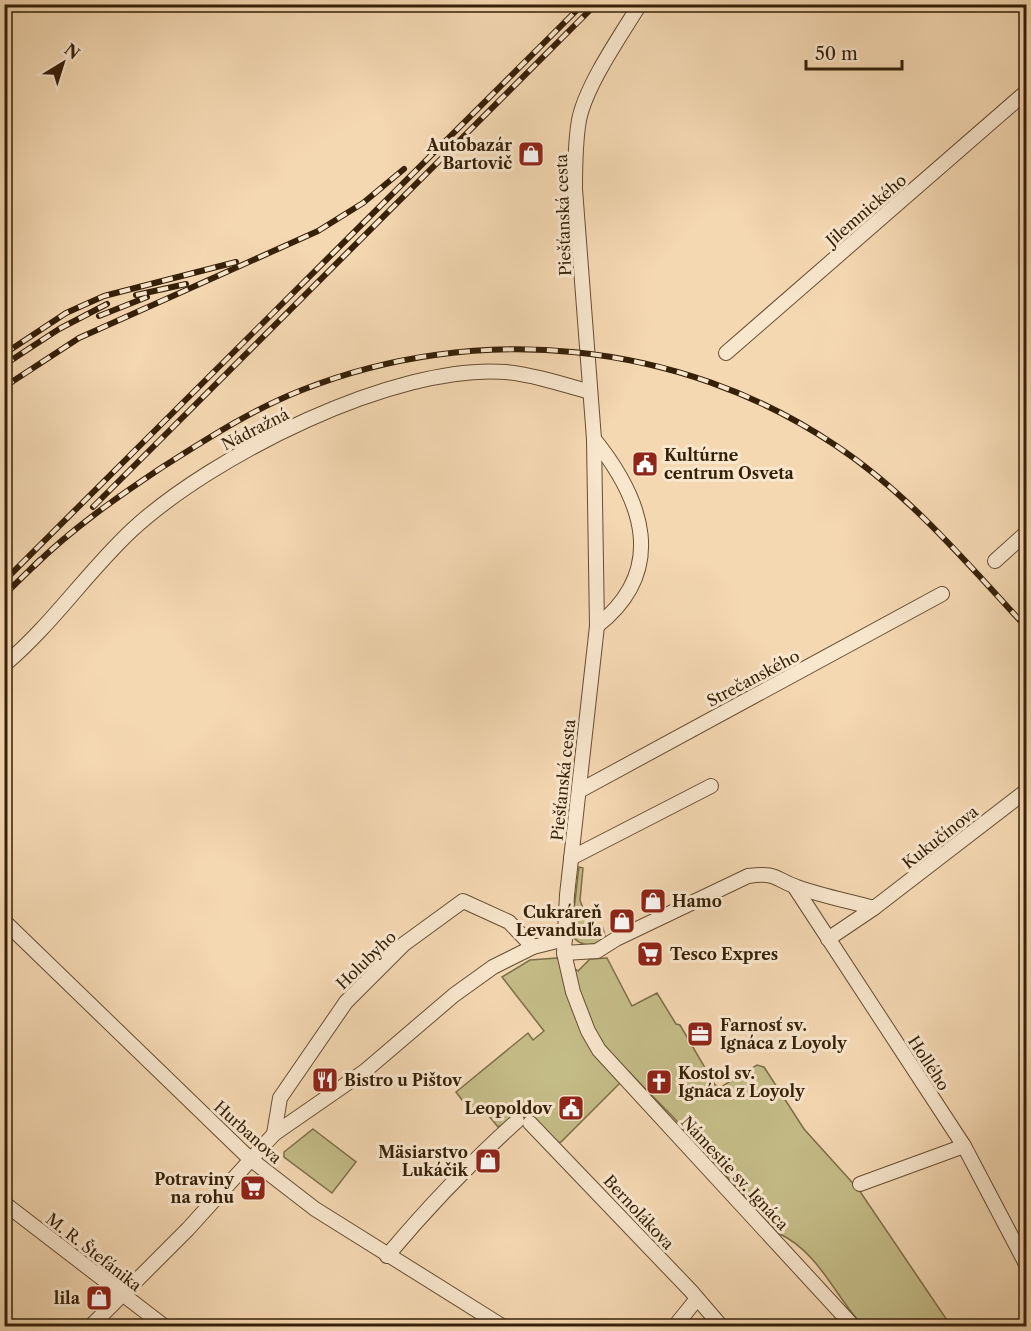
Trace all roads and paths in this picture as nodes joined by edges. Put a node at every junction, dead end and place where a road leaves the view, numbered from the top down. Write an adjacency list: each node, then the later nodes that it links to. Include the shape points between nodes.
1 (640, 4): 4 (street, Piešťanská cesta, via 596,81 580,118 575,189)
2 (1026, 92): 3 (street, Jilemnického)
3 (726, 353)
4 (590, 392): 5 (street, Piešťanská cesta); 10 (street, Nádražná, via 505,372 439,378 353,402 273,437 183,489 132,530)
5 (594, 439): 9 (street, Piešťanská cesta); 9 (street, via 618,470 636,506 642,551 626,599)
6 (1026, 533): 7 (street)
7 (995, 561)
8 (942, 594): 12 (street, Strečanského)
9 (597, 626): 12 (street, Piešťanská cesta)
10 (4, 665)
11 (711, 786): 14 (street)
12 (579, 791): 14 (street, Piešťanská cesta)
13 (1026, 791): 16 (street, Kukučínova)
14 (571, 858): 18 (street, Piešťanská cesta)
15 (794, 886): 16 (street); 19 (street, Hollého); 21 (street, via 778,876 748,876 597,951)
16 (874, 908): 19 (street, Kukučínova)
17 (4, 921): 24 (street, Hurbanova)
18 (565, 939): 20 (street); 21 (street, Námestie sv. Ignáca)
19 (828, 939): 23 (street, Hollého)
20 (533, 947): 22 (street, via 493,967 454,995 365,1071); 22 (street, Holubyho, via 509,922 463,901 404,944 346,1002 280,1098)
21 (564, 953): 36 (street, Námestie sv. Ignáca, via 573,992 599,1050)
22 (274, 1134): 24 (street)
23 (964, 1146): 25 (street); 28 (street, Hollého)
24 (249, 1158): 27 (street, Hurbanova, via 315,1209); 29 (street, via 188,1229)
25 (860, 1185)
26 (4, 1203): 29 (street, M. R. Štefánika)
27 (387, 1256): 30 (street, Bernolákova, via 430,1203 471,1162 524,1122); 33 (street, Hurbanova)
28 (1026, 1264)
29 (123, 1295): 31 (street); 32 (street, M. R. Štefánika)
30 (696, 1299): 34 (street); 35 (street, Bernolákova)
31 (91, 1326)
32 (164, 1326)
33 (502, 1326)
34 (675, 1326)
35 (721, 1326)
36 (854, 1326)

